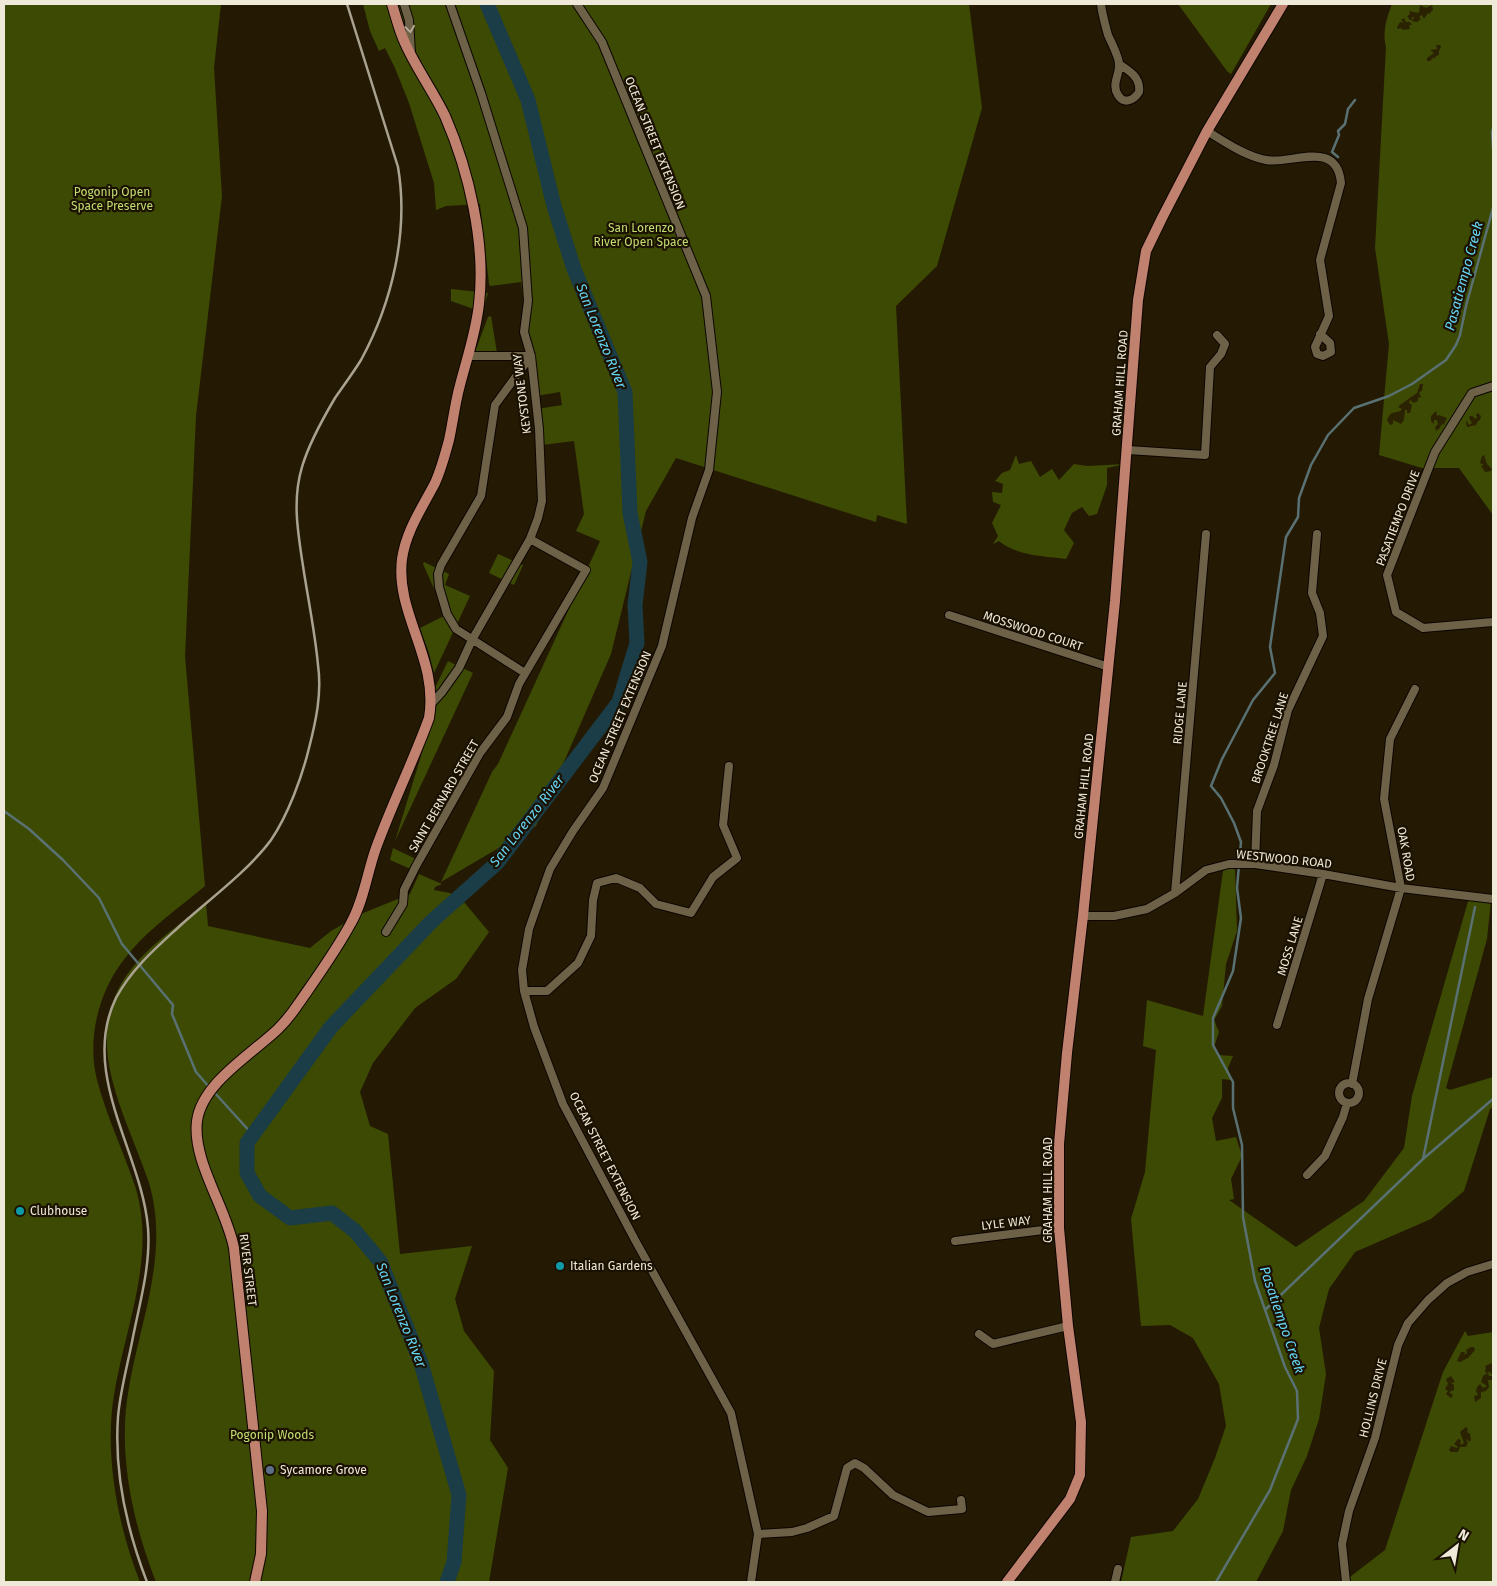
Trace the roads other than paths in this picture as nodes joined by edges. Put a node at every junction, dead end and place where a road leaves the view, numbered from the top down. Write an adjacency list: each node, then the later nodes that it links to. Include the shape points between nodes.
1 (392, 4): 7 (main road, via 405,44)
2 (404, 4): 7 (street, one-way to 7)
3 (450, 4): 13 (street, KEYSTONE WAY, via 523,228 528,301 524,332)
4 (577, 4): 34 (street, OCEAN STREET EXTENSION, via 602,42 706,296 717,392 709,470 692,518 662,646 603,788 550,869 530,929 522,970)
5 (1101, 4): 8 (street, via 1107,33)
6 (1282, 4): 9 (main road, GRAHAM HILL ROAD)
7 (412, 55): 12 (main road, via 454,140 476,221 480,303)
8 (1119, 64): 8 (street, via 1139,82 1139,92 1132,100 1122,100 1115,89)
9 (1207, 131): 10 (street, via 1250,156 1264,160 1276,162 1317,156 1337,167 1341,183 1320,260 1329,316); 15 (main road, GRAHAM HILL ROAD, via 1146,251 1138,300)
10 (1320, 334)
11 (1217, 335): 15 (street, via 1225,344 1210,367 1205,455)
12 (468, 356): 13 (street); 25 (main road, via 442,466 408,533 402,562 404,594 427,666)
13 (531, 356): 18 (street, KEYSTONE WAY, via 542,501); 21 (street, via 495,405 481,496 438,574 447,614 456,629)
14 (1493, 386): 20 (street, PASATIEMPO DRIVE, via 1472,393 1435,452 1387,575 1396,612 1423,628)
15 (1128, 450): 22 (main road, GRAHAM HILL ROAD)
16 (1206, 534): 30 (street, RIDGE LANE)
17 (1317, 534): 27 (street, BROOKTREE LANE, via 1312,593 1320,613 1323,636 1288,710 1274,765 1256,811)
18 (530, 539): 21 (street, KEYSTONE WAY); 23 (street, SAINT BERNARD STREET, via 586,570)
19 (949, 616): 22 (street, MOSSWOOD COURT)
20 (1493, 622)
21 (472, 640): 23 (street); 25 (street, KEYSTONE WAY, via 459,668)
22 (1109, 667): 32 (main road, GRAHAM HILL ROAD)
23 (525, 672): 33 (street, SAINT BERNARD STREET, via 507,717 480,753 416,866 404,890 403,904)
24 (1415, 689): 29 (street, OAK ROAD, via 1390,739 1384,799)
25 (431, 704): 47 (main road, RIVER STREET, via 422,738 376,848 359,908 331,956 284,1023 217,1083 198,1114 201,1157 226,1218 234,1248 262,1511 261,1554)
26 (729, 766): 34 (street, via 723,825 737,858 713,877 691,913 656,904 640,888 616,878 597,883 591,936 578,963 547,992)
27 (1255, 864): 28 (street, WESTWOOD ROAD); 30 (street, WESTWOOD ROAD, via 1229,864 1206,870)
28 (1323, 874): 29 (street, WESTWOOD ROAD); 35 (street, MOSS LANE)
29 (1401, 888): 31 (street, WESTWOOD ROAD); 36 (street, OAK ROAD, via 1368,999)
30 (1175, 893): 32 (street, WESTWOOD ROAD, via 1146,909 1114,916)
31 (1493, 899)
32 (1083, 916): 39 (main road, GRAHAM HILL ROAD, via 1059,1144)
33 (386, 932)
34 (524, 991): 45 (street, OCEAN STREET EXTENSION, via 563,1104 731,1413)
35 (1277, 1024)
36 (1352, 1084): 37 (street, OAK ROAD, via 1359,1091 1358,1098); 37 (street, OAK ROAD, via 1346,1084 1339,1091 1341,1100)
37 (1347, 1103): 38 (street, OAK ROAD, via 1325,1156)
38 (1307, 1175)
39 (1059, 1228): 40 (street, LYLE WAY); 42 (main road, GRAHAM HILL ROAD)
40 (955, 1241)
41 (1493, 1264): 51 (street, HOLLINS DRIVE, via 1467,1272 1447,1283 1408,1323 1398,1345 1375,1438 1349,1511 1342,1544)
42 (1068, 1326): 43 (street, via 993,1344); 49 (main road, GRAHAM HILL ROAD, via 1082,1422 1080,1475 1070,1499)
43 (980, 1334)
44 (961, 1500): 45 (street, via 962,1509 928,1512 893,1495 855,1463 847,1468 834,1516 792,1532)
45 (758, 1534): 48 (street, OCEAN STREET EXTENSION)
46 (1118, 1569): 50 (street)
47 (255, 1582)
48 (751, 1582)
49 (1007, 1582)
50 (1115, 1582)
51 (1346, 1582)

